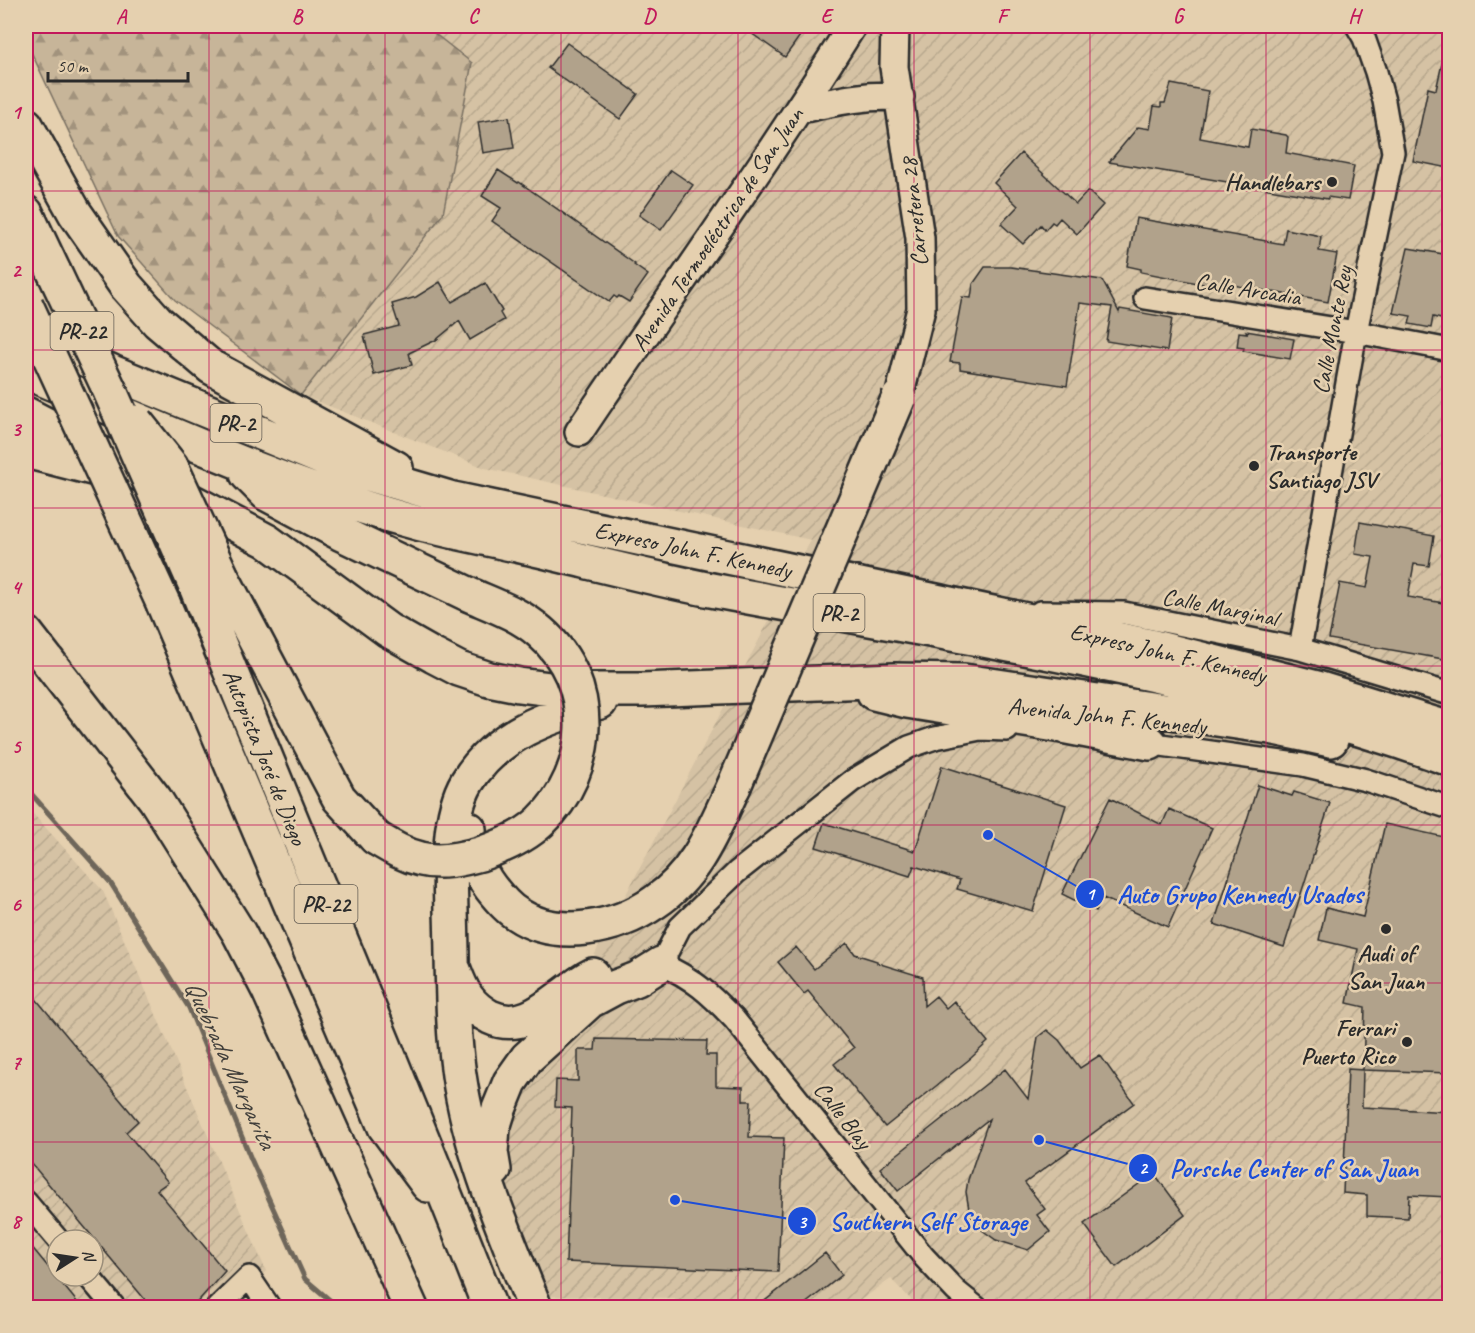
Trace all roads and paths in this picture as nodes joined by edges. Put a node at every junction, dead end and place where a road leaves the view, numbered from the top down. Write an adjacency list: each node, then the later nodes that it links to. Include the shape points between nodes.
1 (852, 26): 5 (street, Avenida Termoeléctrica de San Juan)
2 (895, 26): 4 (street, Carretera 28, via 894,67)
3 (1357, 26): 11 (street, Calle Monte Rey, via 1376,72 1393,152)
4 (900, 97): 5 (street, via 868,96); 14 (street, Carretera 28, via 920,238 921,309)
5 (800, 109): 16 (street, Avenida Termoeléctrica de San Juan)
6 (26, 125): 20 (highway, via 75,213 126,286 167,329 211,367)
7 (26, 213): 21 (highway, Autopista José de Diego / PR-22, bridge, via 110,391)
8 (1145, 298): 11 (street, Calle Arcadia)
9 (26, 305): 39 (highway, bridge, via 163,603 385,1126)
10 (26, 331): 20 (highway, Expreso John F. Kennedy / PR-2, via 112,372 341,466)
11 (1356, 332): 12 (street, Calle Arcadia); 24 (street, Calle Monte Rey)
12 (1449, 350)
13 (26, 372): 18 (highway, Expreso John F. Kennedy / PR-2)
14 (899, 397): 33 (highway, bridge, via 734,786 699,858 673,888 655,903 604,924 572,929 543,926 516,914 495,893 477,866 470,837 469,811 479,779)
15 (26, 414): 19 (highway)
16 (579, 432)
17 (26, 451): 19 (highway)
18 (232, 458): 21 (highway, bridge, via 267,494 340,533 519,616 541,632 566,663 581,702 583,723 578,760 570,782 539,823 502,846 465,858 423,860 399,852 376,838 339,798); 31 (highway, Expreso John F. Kennedy / PR-2, via 307,488 420,524 707,589 1186,681)
19 (161, 485): 27 (highway, via 267,541 388,630 459,669 489,679 558,690)
20 (453, 499): 22 (highway, Expreso John F. Kennedy / PR-2)
21 (208, 580): 39 (highway, Autopista José de Diego / PR-22)
22 (974, 610): 24 (street, Calle Marginal, via 1124,614); 30 (highway, Expreso John F. Kennedy / PR-2, via 1166,650 1317,688)
23 (26, 633): 29 (highway)
24 (1300, 649): 28 (street, Calle Marginal)
25 (26, 663): 29 (highway)
26 (831, 682): 27 (highway); 31 (highway, via 964,681 1270,727 1346,744); 32 (highway, via 907,701)
27 (642, 690): 33 (highway, via 557,713)
28 (1449, 694)
29 (81, 702): 46 (highway, via 155,799 239,933 269,991)
30 (1449, 729)
31 (1382, 735): 34 (highway, Expreso John F. Kennedy / PR-2)
32 (1150, 744): 35 (street, Avenida John F. Kennedy, via 1303,765 1366,780); 36 (street, Avenida John F. Kennedy, via 1042,730 980,729 909,747 852,782 737,872 680,927)
33 (500, 745): 37 (highway, via 466,784 457,809 451,881)
34 (1449, 759)
35 (1449, 808)
36 (661, 964): 37 (highway, via 634,961 606,968 532,1017 511,1023 478,1010 465,996); 41 (highway, via 590,1001 527,1058 510,1082 496,1118 491,1152); 49 (street, Calle Blay, via 698,984 734,1019 924,1257)
37 (452, 966): 41 (highway, via 459,1075 471,1130)
38 (26, 1202): 40 (street)
39 (457, 1225): 47 (highway, Autopista José de Diego / PR-22)
40 (48, 1228)
41 (516, 1258): 48 (highway)
42 (98, 1288): 43 (street)
43 (115, 1308)
44 (217, 1308): 45 (street, via 249,1277)
45 (270, 1308)
46 (411, 1308)
47 (490, 1308)
48 (535, 1308)
49 (978, 1308)

